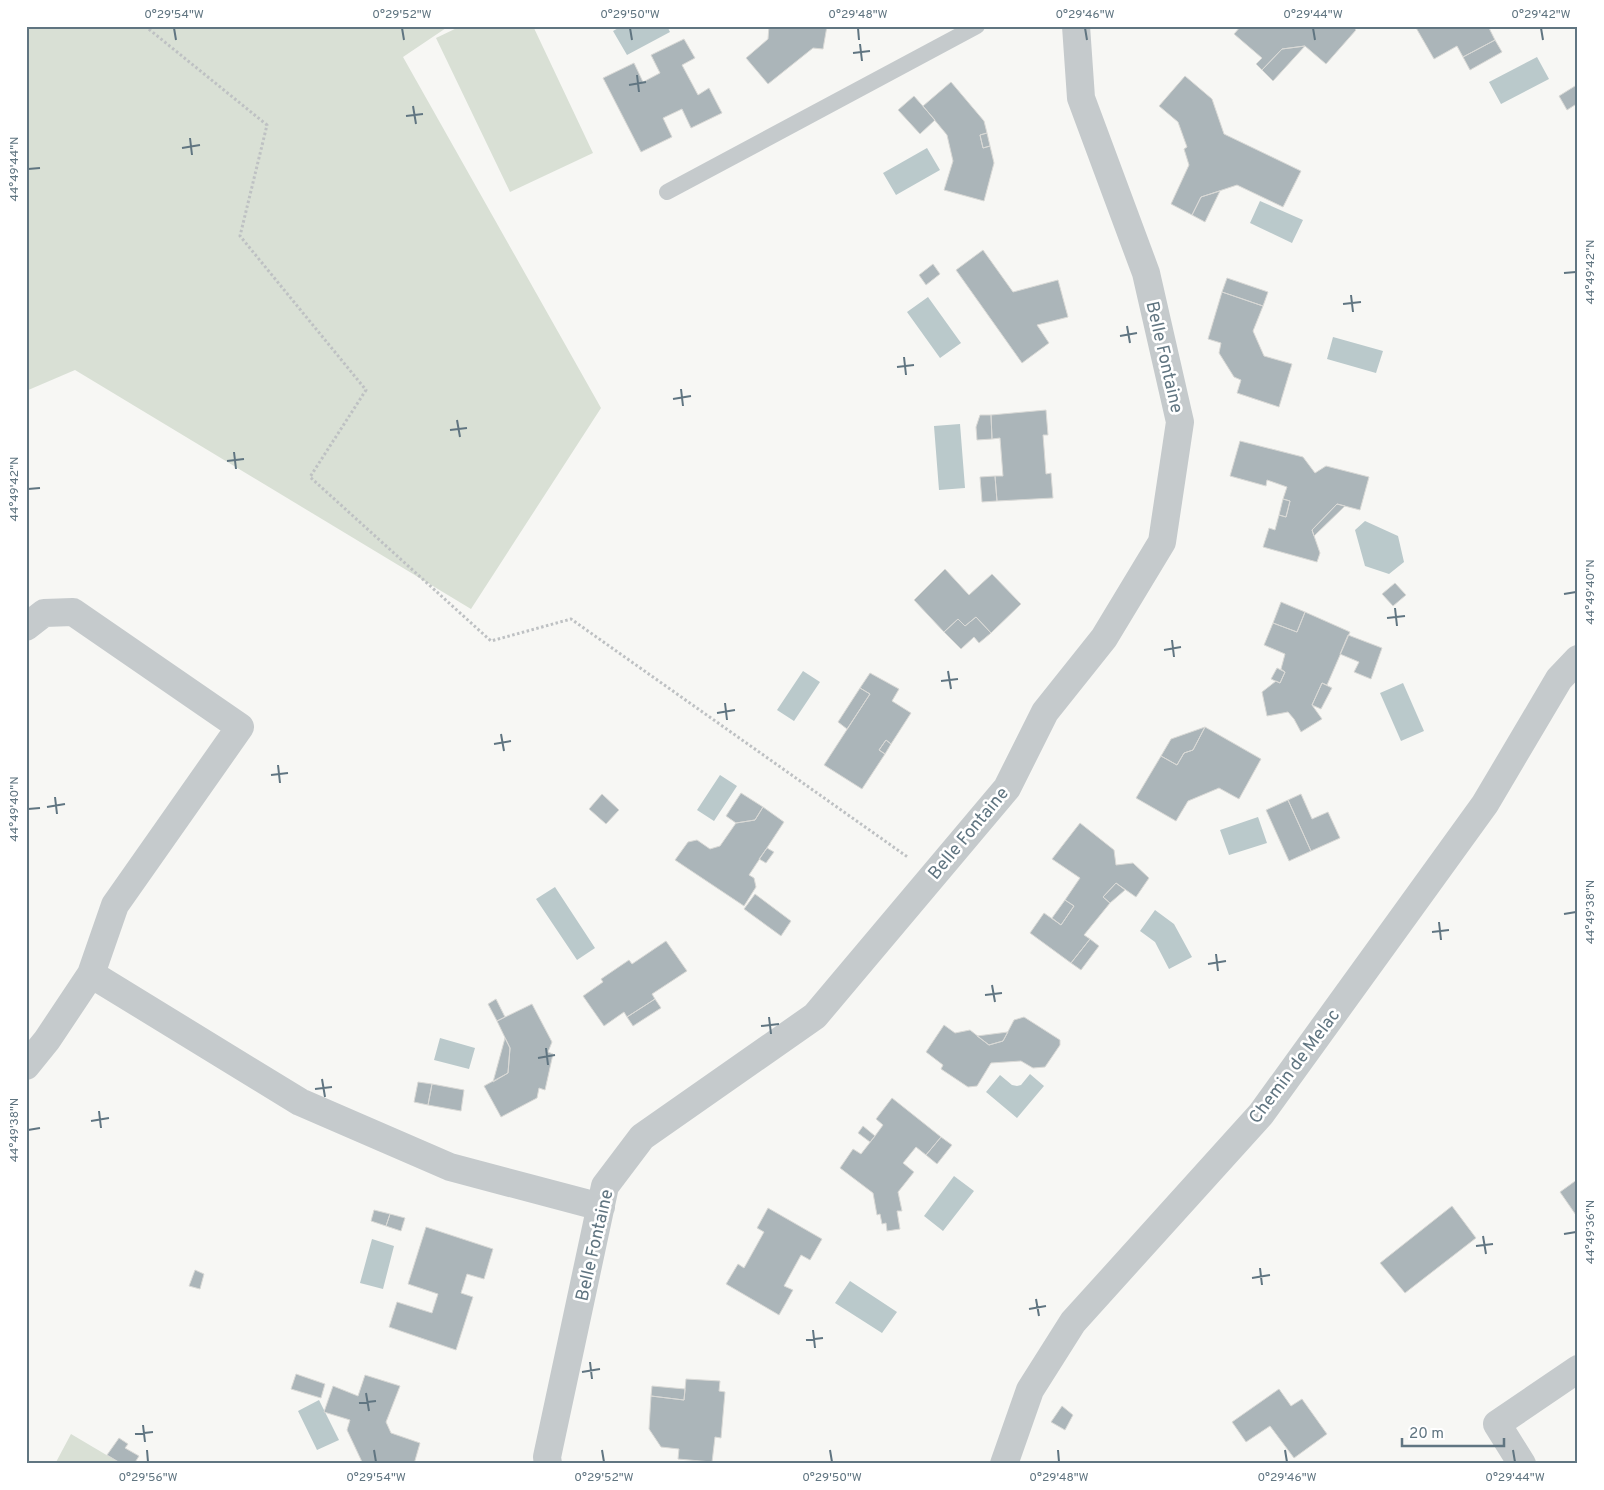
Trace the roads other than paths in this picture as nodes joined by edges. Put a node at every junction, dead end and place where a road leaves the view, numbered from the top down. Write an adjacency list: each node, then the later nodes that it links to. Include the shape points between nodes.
1 (977, 26): 3 (lane)
2 (1076, 26): 8 (street, Belle Fontaine, via 1082,98 1146,272 1180,422 1162,542 1104,638 1045,712 1007,788 815,1016 642,1137 606,1186)
3 (667, 192)
4 (26, 627): 6 (street, via 44,613 73,612 240,727 115,905)
5 (1578, 659): 11 (street, Chemin de Melac, via 1559,679 1484,804 1261,1114 1073,1322 1030,1390)
6 (91, 974): 7 (street); 8 (street, via 300,1102 450,1167)
7 (26, 1066)
8 (601, 1207): 10 (street, Belle Fontaine)
9 (1578, 1369): 12 (street, via 1497,1424)
10 (548, 1464)
11 (1004, 1464)
12 (1522, 1464)

